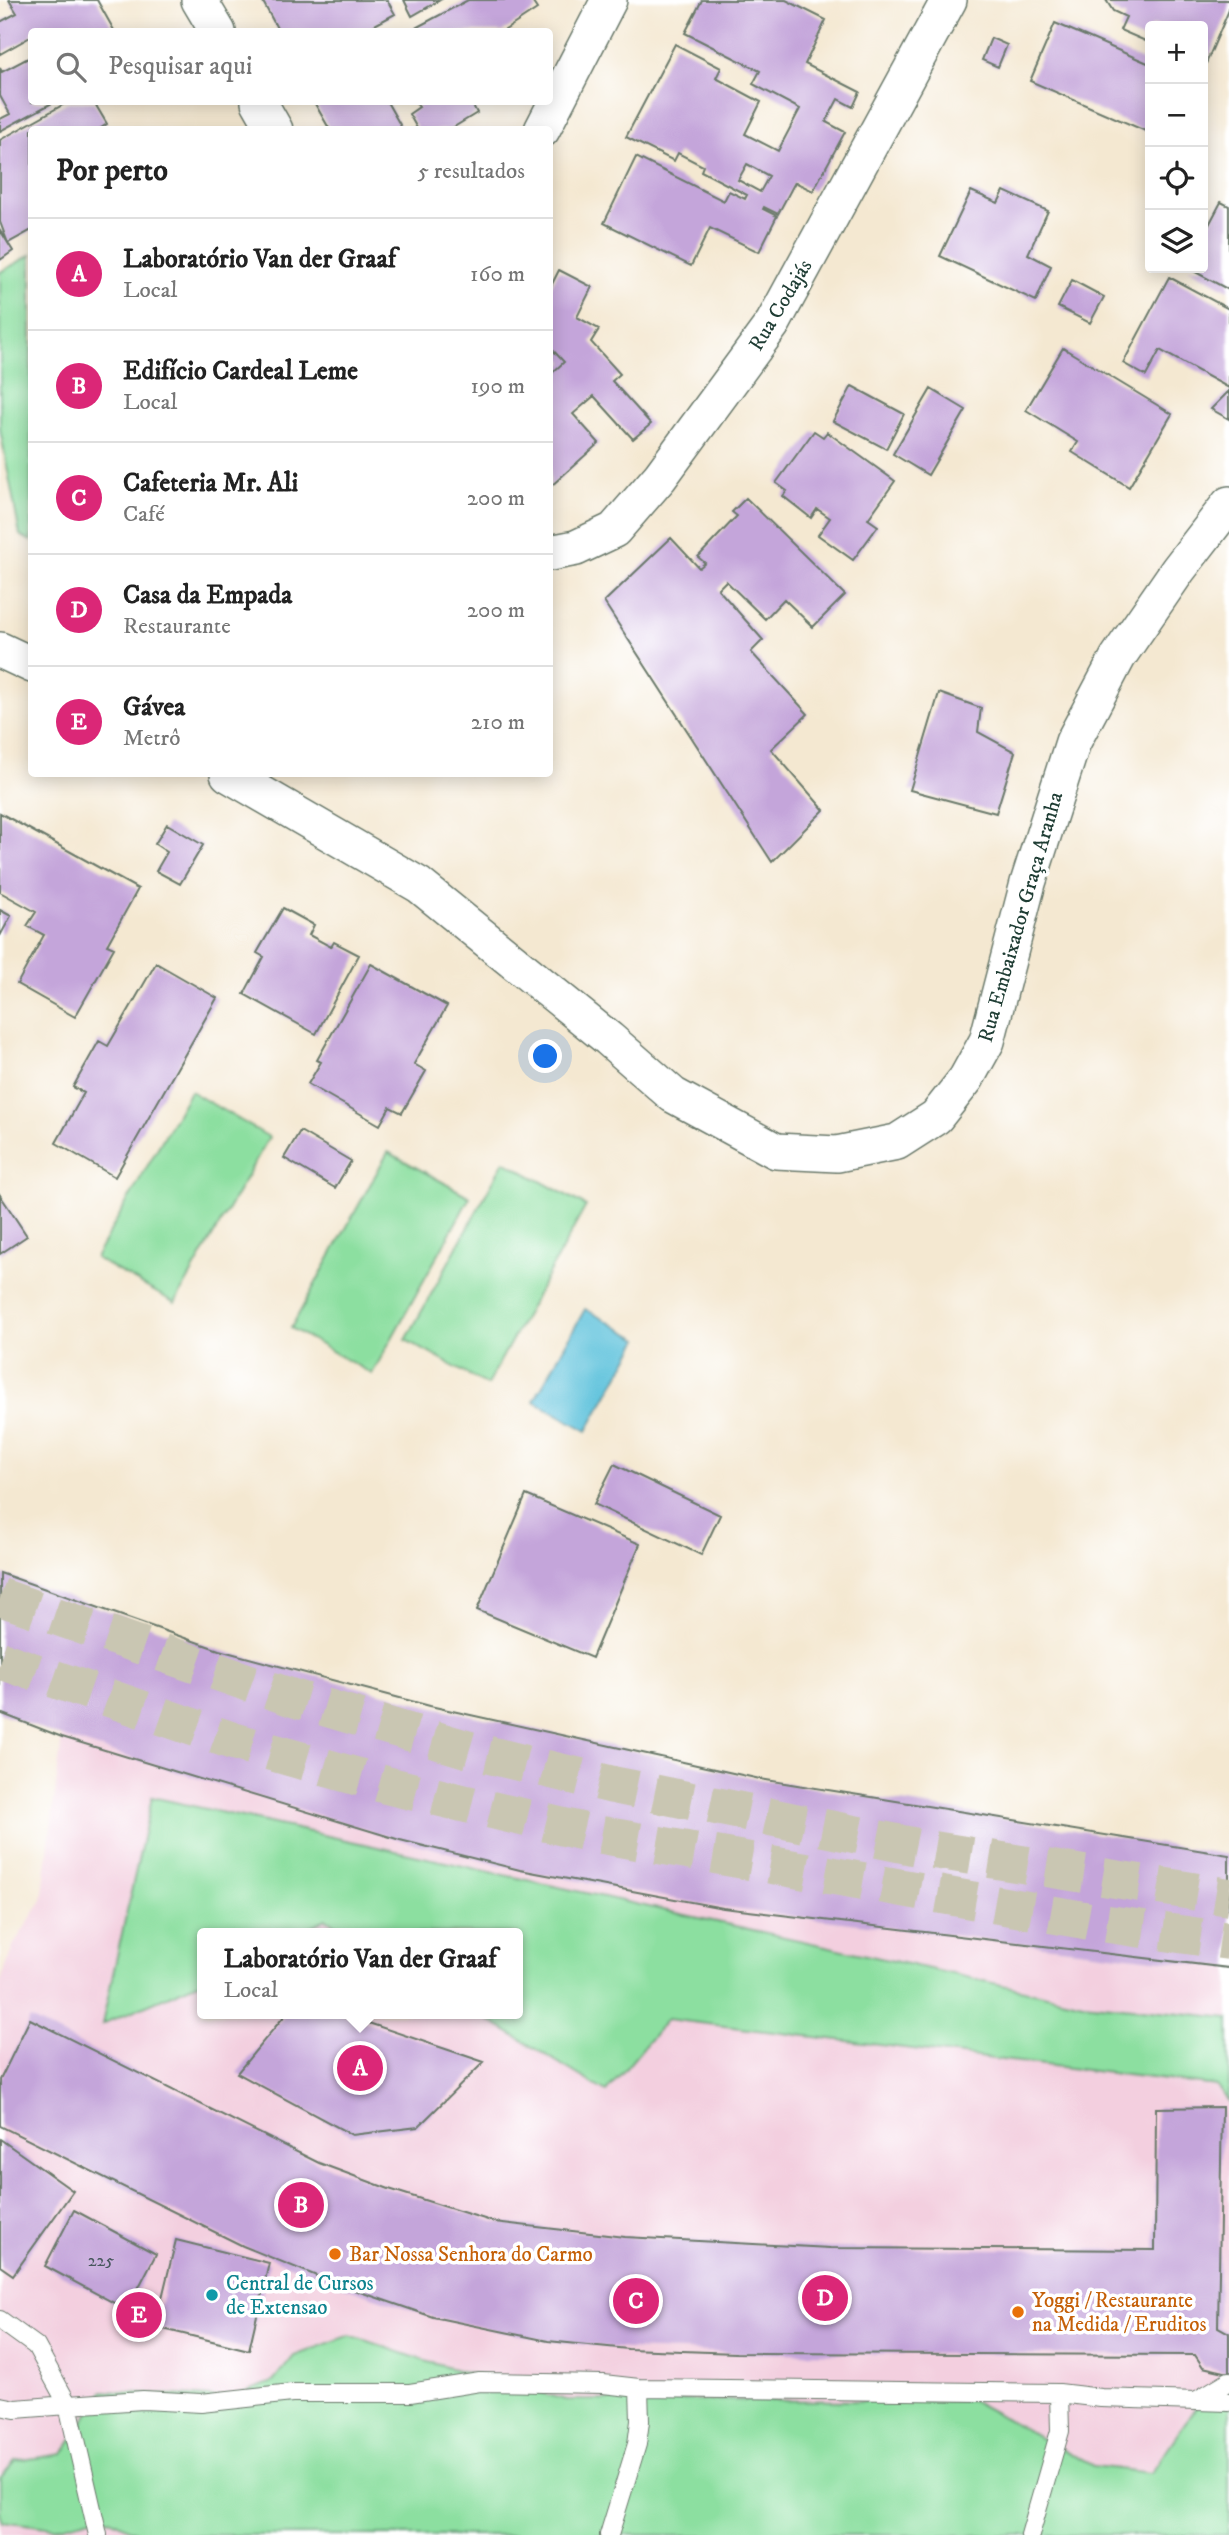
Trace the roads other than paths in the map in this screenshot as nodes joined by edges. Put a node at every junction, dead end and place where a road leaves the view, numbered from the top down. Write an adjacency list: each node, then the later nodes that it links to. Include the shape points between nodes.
1 (199, 0): 4 (street)
2 (609, 0): 7 (street)
3 (950, 0): 9 (street, Rua Codajás, via 773,323 660,477 614,530 576,548)
4 (216, 28)
5 (261, 105): 6 (street)
6 (273, 126)
7 (544, 126)
8 (1229, 504): 12 (street, Rua Embaixador Graça Aranha, via 1118,657 1073,742 1028,883 987,1041 966,1079 936,1117 897,1142 837,1154 776,1151 673,1095 419,886)
9 (553, 552)
10 (0, 650): 11 (street)
11 (28, 663)
12 (233, 777)
13 (0, 2320): 19 (lane, via 36,2346)
14 (1229, 2381): 17 (lane)
15 (639, 2388): 16 (lane); 19 (lane, via 480,2382 410,2393 292,2393 201,2403 143,2400); 22 (lane, via 637,2444)
16 (1059, 2393): 17 (lane); 23 (lane, via 1060,2431)
17 (1196, 2401): 18 (lane)
18 (1229, 2402)
19 (68, 2405): 20 (lane); 21 (lane)
20 (0, 2406)
21 (98, 2535)
22 (609, 2535)
23 (1030, 2535)

